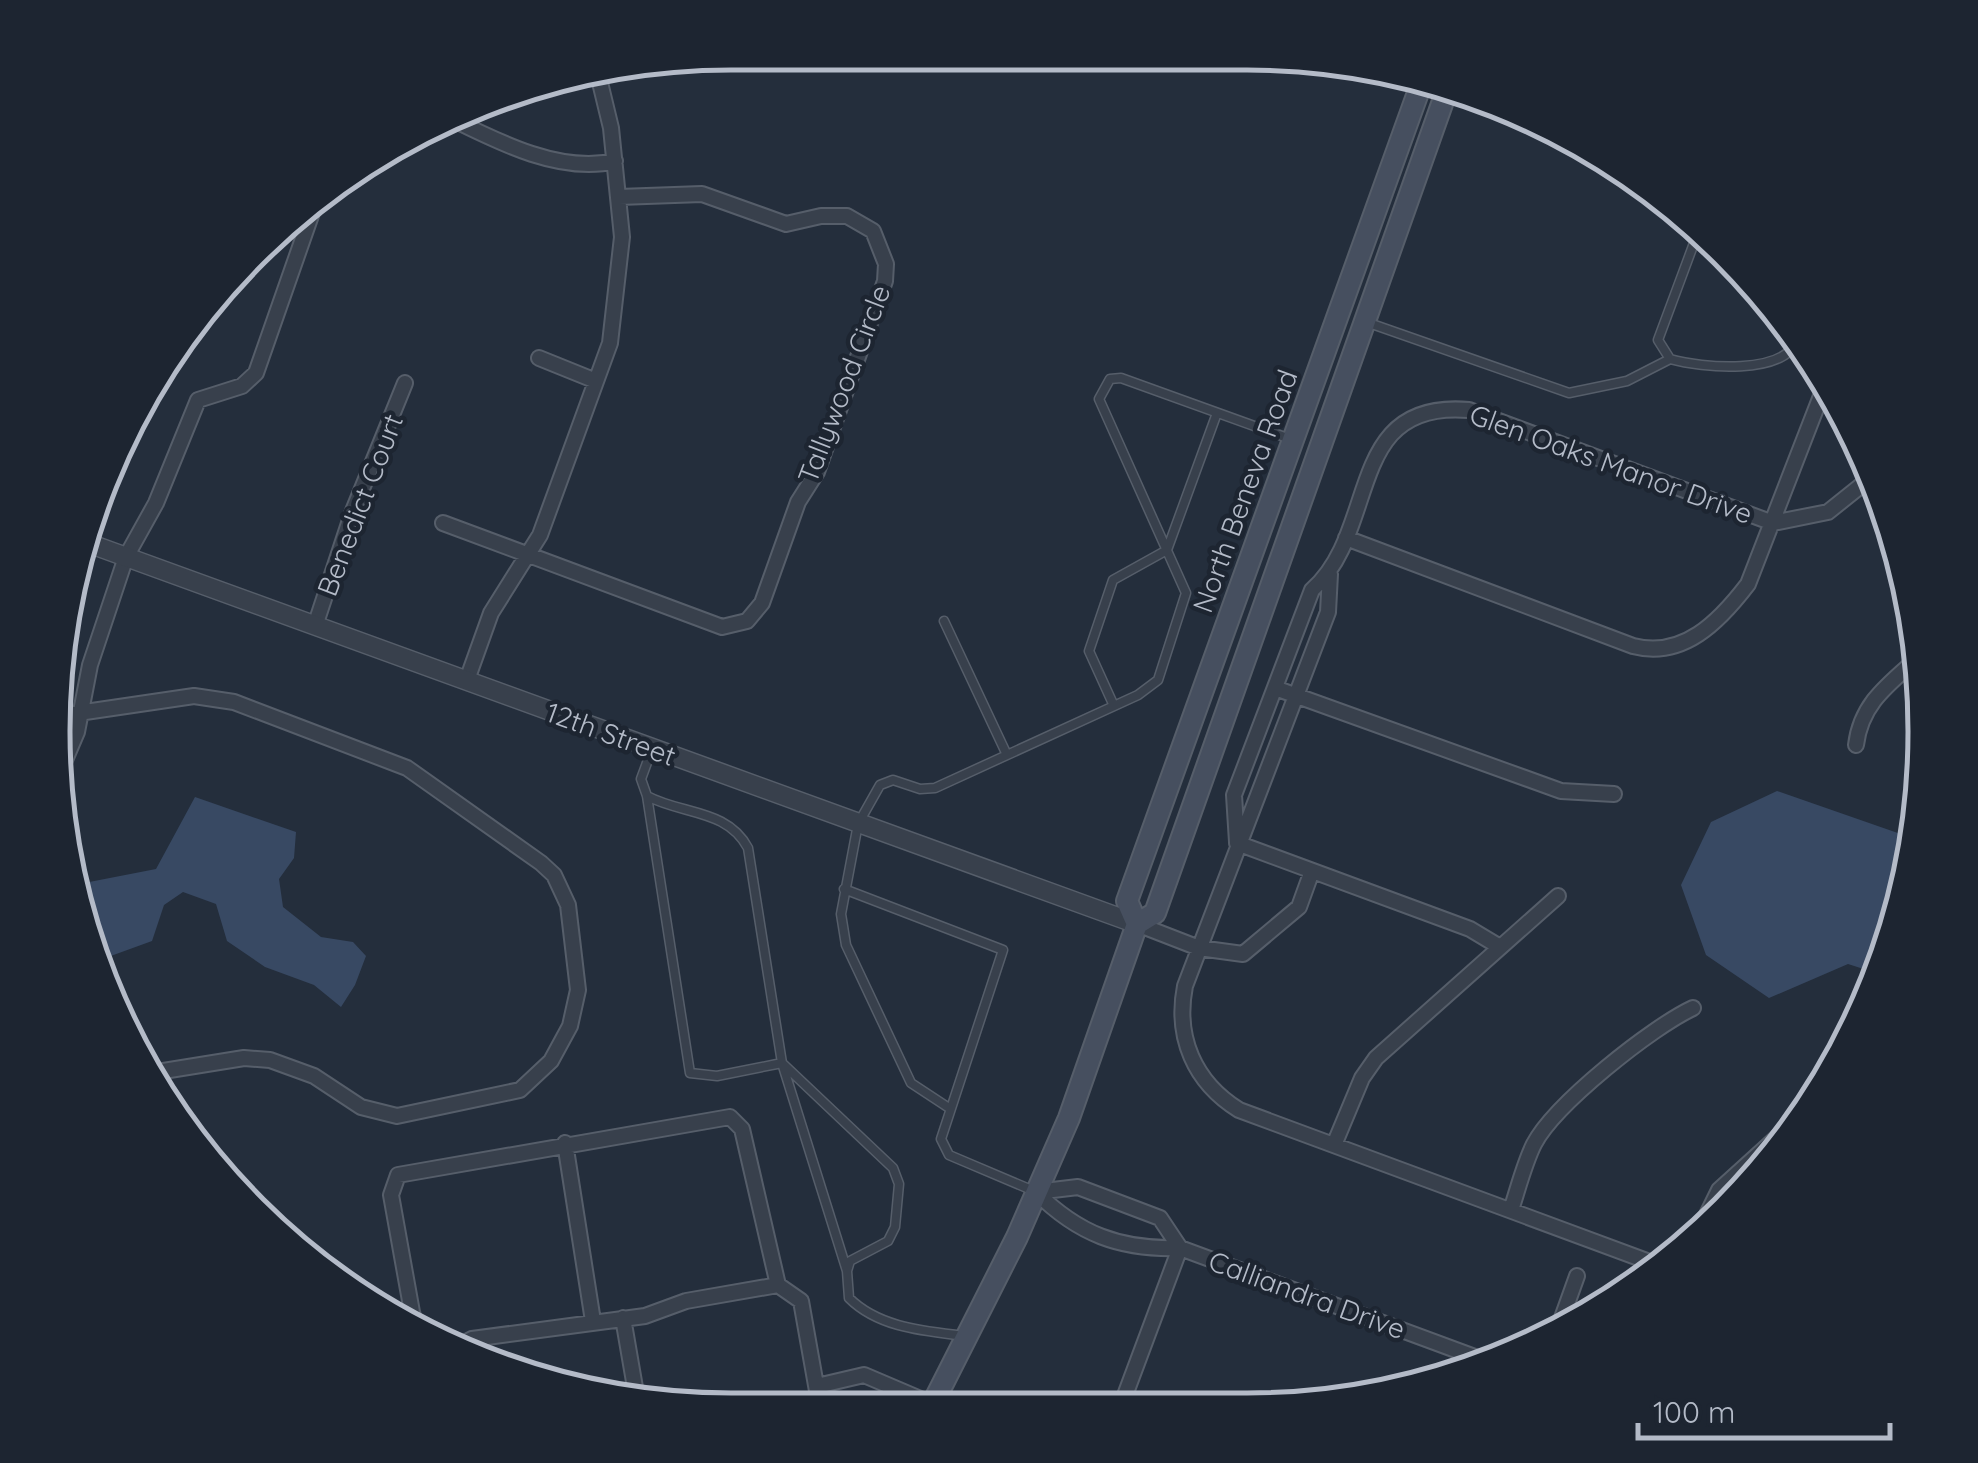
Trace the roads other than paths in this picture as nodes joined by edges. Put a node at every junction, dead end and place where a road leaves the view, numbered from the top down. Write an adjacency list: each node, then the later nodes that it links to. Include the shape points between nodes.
1 (600, 84): 5 (street)
2 (1418, 93): 17 (main road, North Beneva Road)
3 (1443, 100): 9 (main road, North Beneva Road)
4 (466, 126): 5 (street, via 577,167)
5 (615, 161): 6 (street)
6 (618, 197): 13 (street, via 616,307); 25 (street, Tallywood Circle, via 702,194 786,224 847,216 872,231 882,247 885,280 817,472 798,502 762,604 747,621 722,627)
7 (308, 224): 24 (street, via 256,372 242,386 198,400)
8 (1694, 244): 12 (lane, via 1658,340)
9 (1365, 322): 12 (lane, via 1569,393 1626,381); 47 (main road, North Beneva Road, via 1156,913)
10 (1789, 353): 12 (lane, via 1768,365)
11 (539, 358): 13 (street)
12 (1670, 359)
13 (596, 381): 25 (street)
14 (405, 383): 28 (street, Benedict Court)
15 (1819, 401): 20 (street, Glen Oaks Manor Drive)
16 (1218, 412): 17 (lane); 23 (lane); 23 (lane, via 1121,378 1100,390)
17 (1293, 440): 47 (main road, North Beneva Road, via 1127,901)
18 (1861, 485): 20 (street, Glen Oaks Manor Drive, via 1828,512)
19 (443, 523): 25 (street)
20 (1774, 523): 21 (street, Glen Oaks Manor Drive, via 1759,564 1732,604 1692,640 1659,650); 21 (street, Glen Oaks Manor Drive, via 1469,410 1447,408 1412,417 1387,437)
21 (1346, 538): 26 (street, Glen Oaks Manor Drive)
22 (97, 546): 24 (street, 12th Street)
23 (1167, 550): 33 (lane, via 1186,606 1158,680); 33 (lane, via 1114,580 1088,651)
24 (126, 557): 28 (street, 12th Street); 34 (street, via 90,664)
25 (528, 557): 30 (street, via 492,613)
26 (1330, 574): 31 (street, Glen Oaks Manor Drive, via 1312,590); 32 (street, Glen Oaks Manor Drive, via 1328,612)
27 (944, 621): 39 (lane)
28 (315, 626): 30 (street, 12th Street)
29 (1905, 670): 37 (street, via 1873,699 1858,725)
30 (467, 680): 38 (street, 12th Street)
31 (1274, 688): 32 (street); 43 (street, Glen Oaks Manor Drive, via 1234,795)
32 (1297, 696): 40 (street, via 1561,791); 43 (street, Glen Oaks Manor Drive)
33 (1114, 706): 39 (lane)
34 (82, 712): 35 (street); 36 (street); 52 (street, via 213,697 392,762 541,863 568,905 576,1007 551,1061 520,1090 397,1116 361,1108 314,1076 270,1060)
35 (70, 714)
36 (70, 745)
37 (1856, 745)
38 (652, 749): 41 (lane, via 641,780); 42 (street, 12th Street)
39 (1007, 755): 42 (lane, via 935,788 893,780 880,785)
40 (1614, 794)
41 (647, 796): 51 (lane, via 740,832 748,848); 51 (lane, via 690,1073 716,1076)
42 (858, 824): 45 (lane); 47 (street, 12th Street)
43 (1237, 843): 44 (street); 49 (street, Glen Oaks Manor Drive)
44 (1312, 870): 48 (street, via 1470,929); 49 (street, via 1300,906 1254,947 1232,956)
45 (844, 889): 53 (lane, via 846,945 888,1037 916,1090); 53 (lane, via 1003,950)
46 (1558, 896): 48 (street)
47 (1137, 924): 49 (street); 57 (main road, North Beneva Road)
48 (1500, 947): 55 (street, via 1376,1058)
49 (1199, 948): 55 (street, Glen Oaks Manor Drive, via 1181,1019 1196,1068 1239,1110)
50 (1692, 1008): 59 (street, via 1662,1022 1552,1119 1534,1144)
51 (782, 1064): 62 (lane); 62 (lane, via 893,1168 899,1184 888,1241 858,1255)
52 (164, 1071)
53 (950, 1108): 57 (lane, via 940,1134 950,1155)
54 (566, 1143): 64 (street, via 730,1117 742,1129); 65 (street, via 398,1176 390,1195); 68 (street)
55 (1334, 1145): 59 (street, Glen Oaks Manor Drive)
56 (1745, 1167): 58 (street)
57 (1036, 1192): 60 (street, Calliandra Drive, via 1066,1222 1138,1250); 60 (street, Calliandra Drive, via 1078,1187 1160,1218); 69 (main road, North Beneva Road)
58 (1715, 1198)
59 (1511, 1210): 61 (street, Glen Oaks Manor Drive)
60 (1180, 1248): 71 (street, Calliandra Drive); 77 (street)
61 (1644, 1260)
62 (847, 1272): 69 (lane, via 849,1298 870,1316)
63 (1578, 1276): 66 (street)
64 (778, 1285): 67 (street); 73 (street, via 801,1301)
65 (412, 1310)
66 (1565, 1311)
67 (623, 1318): 68 (street); 72 (street)
68 (593, 1321): 70 (street)
69 (966, 1336): 76 (main road, North Beneva Road)
70 (471, 1340)
71 (1469, 1354)
72 (635, 1385)
73 (817, 1386): 74 (street); 75 (street, via 864,1375)
74 (818, 1393)
75 (903, 1393)
76 (938, 1393)
77 (1126, 1393)

